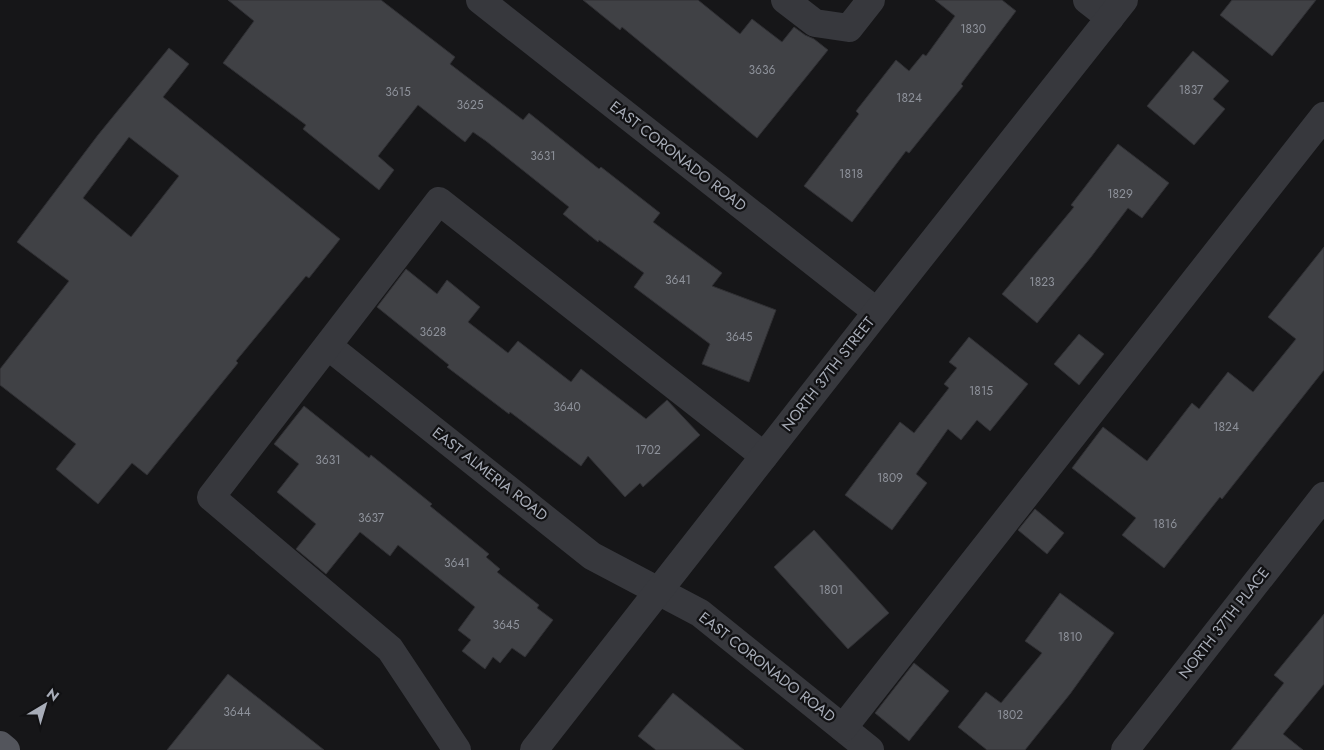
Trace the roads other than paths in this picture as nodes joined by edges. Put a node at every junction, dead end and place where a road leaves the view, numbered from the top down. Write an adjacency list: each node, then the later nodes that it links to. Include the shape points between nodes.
1 (480, 0): 7 (street, EAST CORONADO ROAD)
2 (786, 0): 3 (street, via 815,23 849,28)
3 (871, 0)
4 (1087, 0): 5 (street)
5 (1117, 9): 7 (street, NORTH 37TH STREET)
6 (1324, 116): 12 (street)
7 (877, 312): 9 (street, NORTH 37TH STREET)
8 (328, 346): 9 (street, via 439,201); 11 (street, EAST ALMERIA ROAD, via 592,556); 15 (street, via 211,497 390,649)
9 (764, 456): 11 (street, NORTH 37TH STREET)
10 (1324, 496): 18 (street, NORTH 37TH PLACE)
11 (658, 591): 12 (street, EAST CORONADO ROAD, via 700,613); 16 (street, NORTH 37TH STREET)
12 (843, 728): 17 (street, EAST CORONADO ROAD)
13 (0, 745): 14 (main road)
14 (6, 750)
15 (457, 750)
16 (534, 750)
17 (870, 750)
18 (1125, 750)

